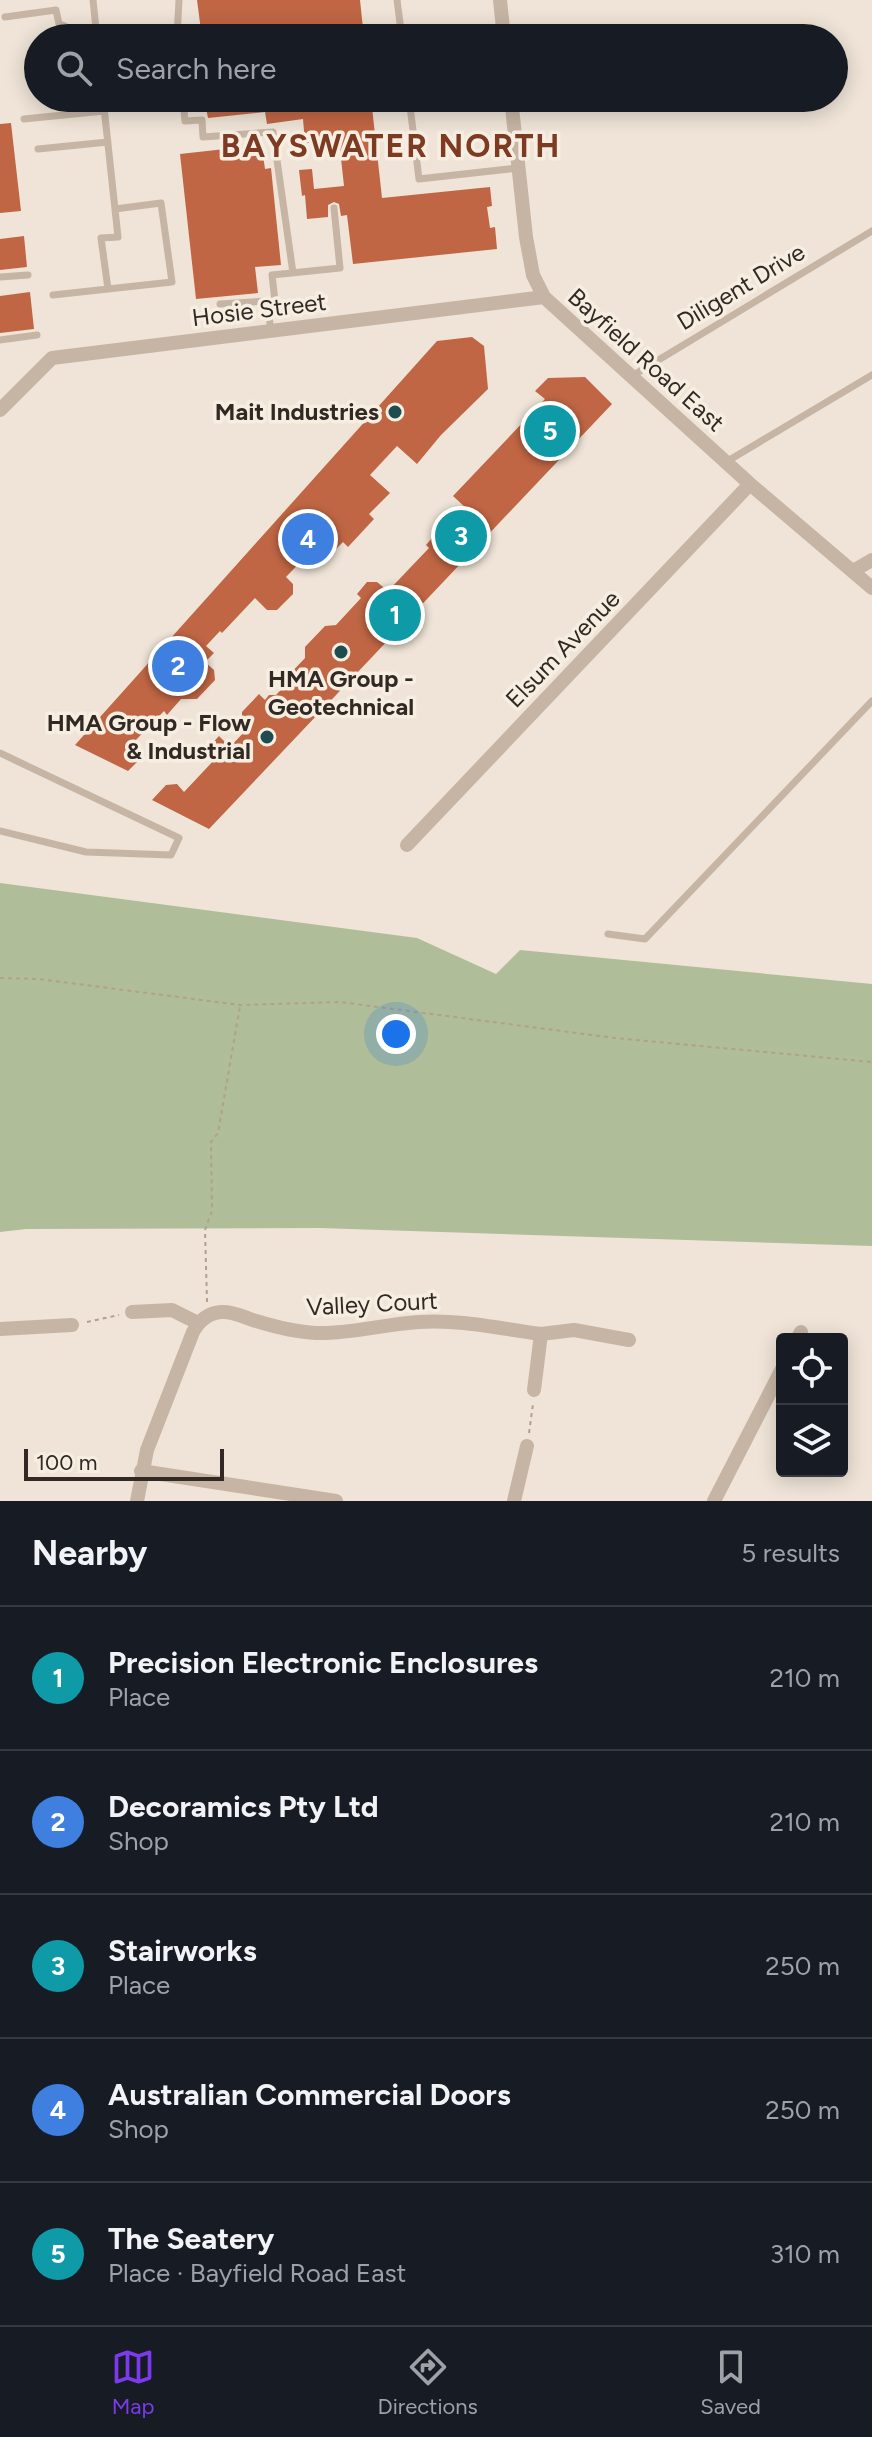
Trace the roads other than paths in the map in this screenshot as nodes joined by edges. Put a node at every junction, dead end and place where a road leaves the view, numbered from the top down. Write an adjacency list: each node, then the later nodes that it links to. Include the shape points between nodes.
1 (93, 0): 7 (lane)
2 (179, 0): 8 (lane)
3 (397, 0): 9 (lane)
4 (500, 0): 10 (street)
5 (5, 17): 6 (lane, via 56,10)
6 (59, 24)
7 (96, 24)
8 (178, 24)
9 (400, 24)
10 (503, 24)
11 (94, 112): 16 (lane)
12 (104, 112): 17 (lane)
13 (184, 112): 23 (lane, via 185,121 202,120 203,137 273,132)
14 (411, 112): 19 (lane, via 419,179)
15 (512, 112): 19 (street, Bayfield Road East)
16 (24, 119)
17 (108, 142): 18 (lane); 21 (lane)
18 (38, 149)
19 (518, 168): 28 (street, Bayfield Road East, via 533,275)
20 (334, 208): 23 (lane, via 340,268)
21 (115, 209): 26 (lane, via 118,237 101,238); 26 (lane, via 161,203 172,282)
22 (872, 231): 35 (lane, Diligent Drive)
23 (293, 273): 29 (lane, via 272,275 275,301)
24 (28, 275): 25 (lane)
25 (0, 277)
26 (108, 289): 27 (lane)
27 (53, 295)
28 (544, 297): 31 (street, Hosie Street); 35 (street, Bayfield Road East)
29 (267, 301): 30 (lane); 31 (lane)
30 (220, 304)
31 (271, 331): 36 (street, Hosie Street, via 52,358)
32 (37, 335): 33 (lane)
33 (0, 340)
34 (872, 375): 37 (lane)
35 (631, 377): 37 (street, Bayfield Road East)
36 (0, 410)
37 (726, 462): 38 (street, Bayfield Road East)
38 (750, 484): 40 (street, Bayfield Road East); 45 (street, Elsum Avenue)
39 (872, 560): 40 (street)
40 (853, 571): 41 (street, Bayfield Road East)
41 (872, 588)
42 (872, 701): 46 (lane, via 645,939)
43 (0, 753): 44 (lane, via 179,838 171,855 86,852)
44 (0, 831)
45 (407, 845)
46 (608, 934)
47 (132, 1312): 48 (street, Valley Court, via 172,1310)
48 (202, 1320): 51 (street, Valley Court, via 219,1312 315,1333 452,1322); 56 (street)
49 (72, 1325): 50 (street)
50 (0, 1329)
51 (541, 1334): 52 (street, Valley Court, via 574,1330); 54 (street)
52 (629, 1340)
53 (776, 1381): 60 (street)
54 (534, 1390)
55 (527, 1446): 59 (street)
56 (141, 1471): 57 (street); 58 (street)
57 (137, 1501)
58 (336, 1501)
59 (514, 1501)
60 (714, 1501)

